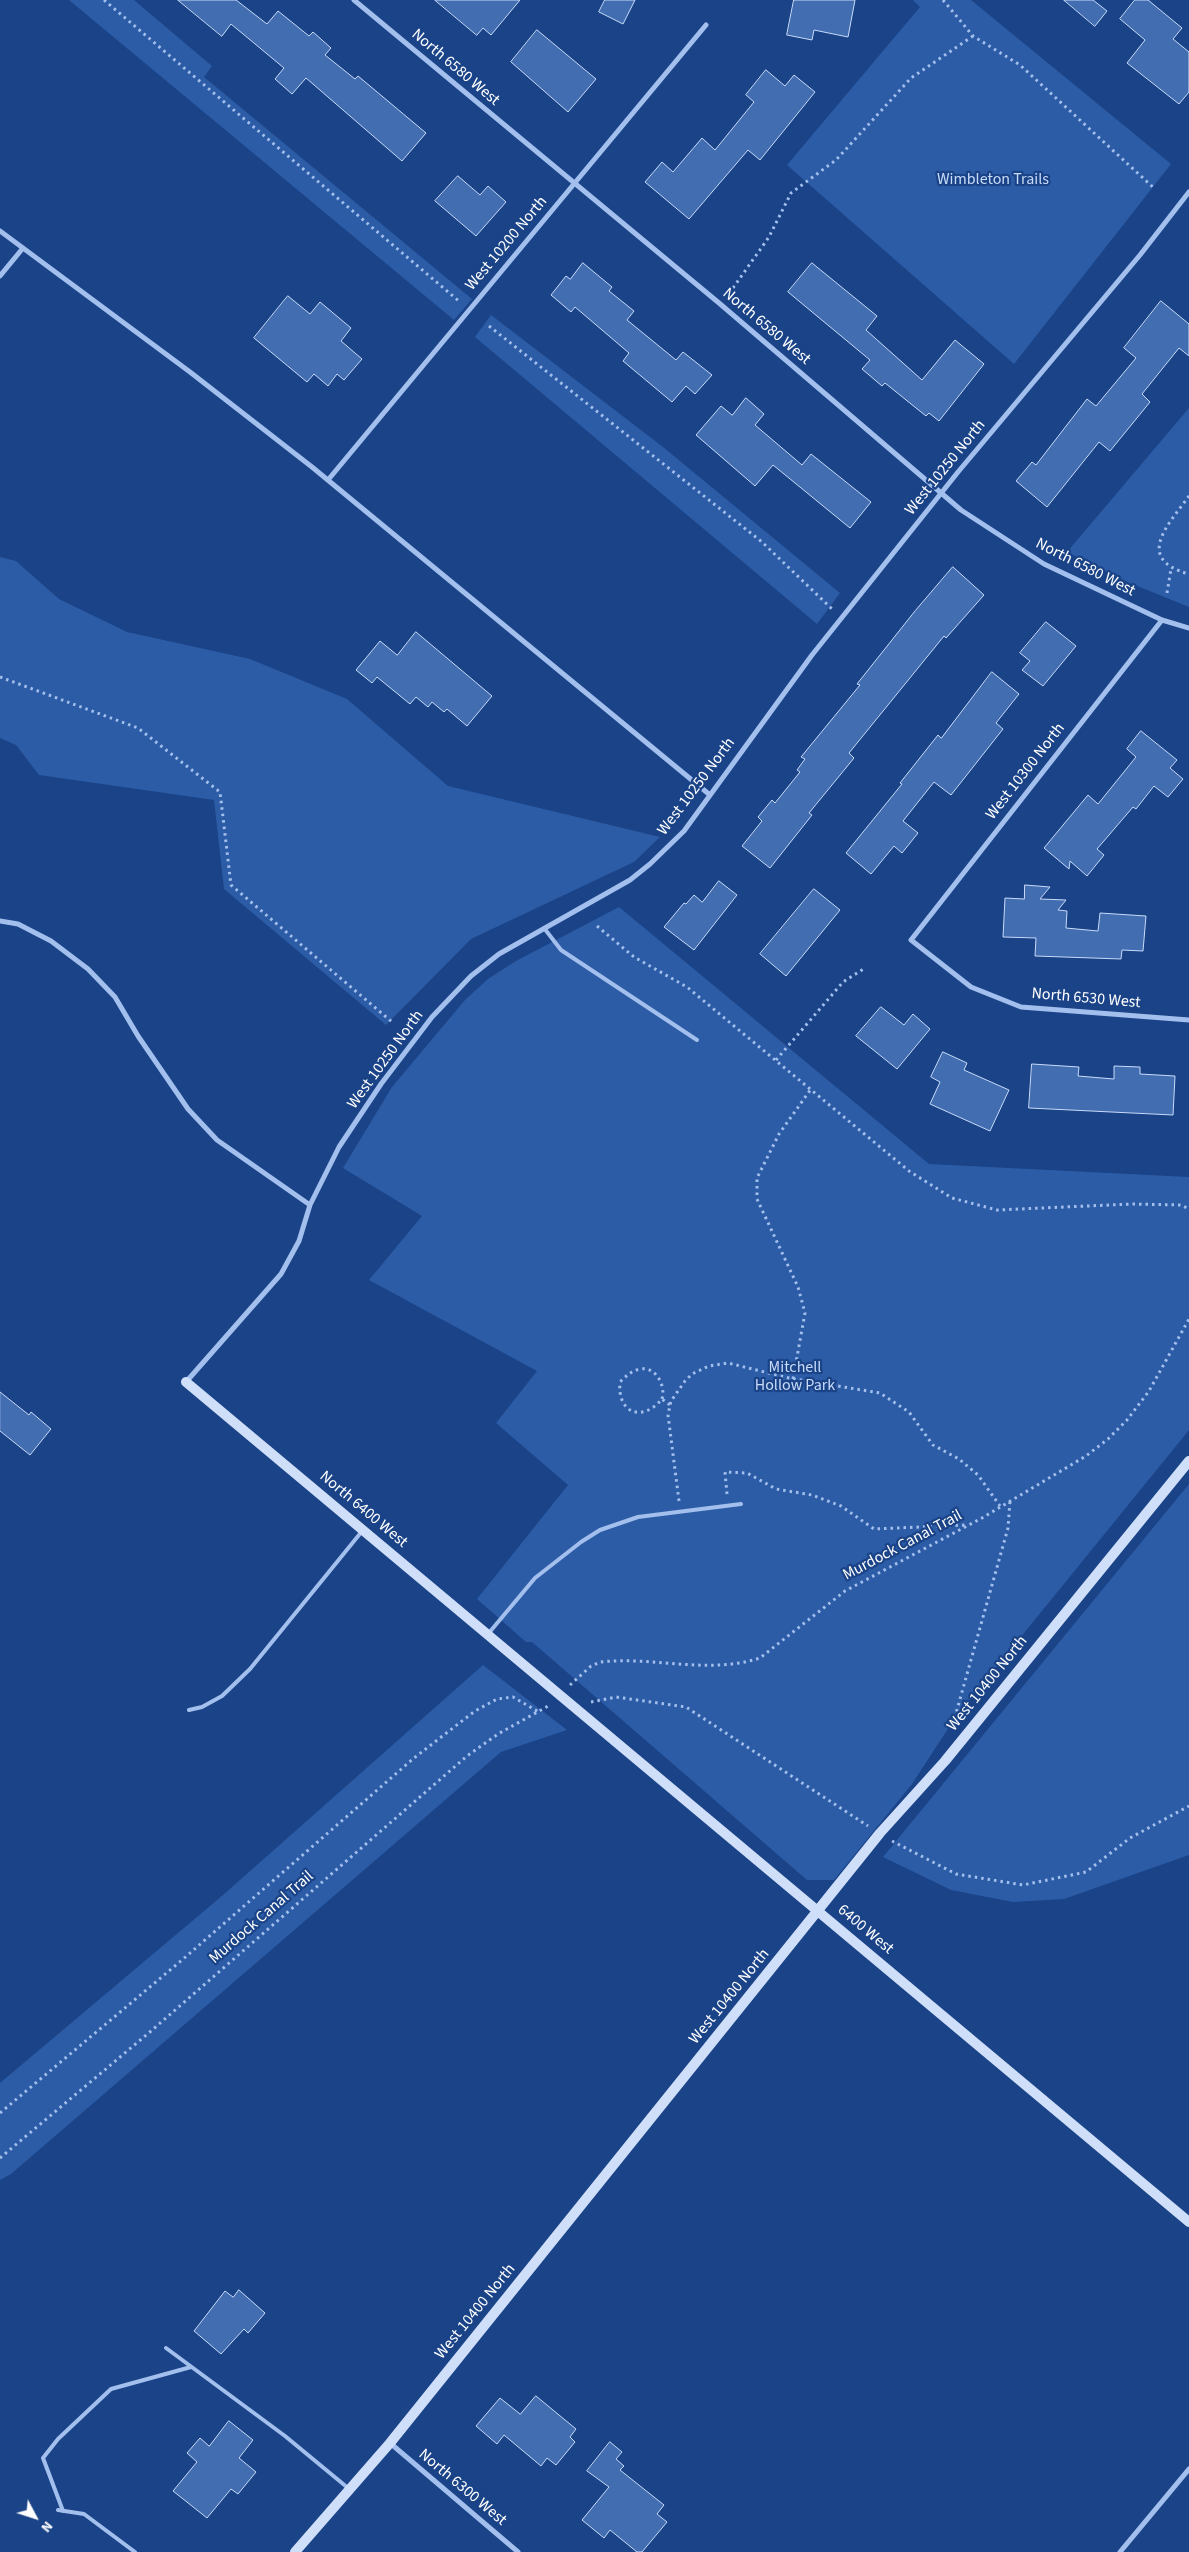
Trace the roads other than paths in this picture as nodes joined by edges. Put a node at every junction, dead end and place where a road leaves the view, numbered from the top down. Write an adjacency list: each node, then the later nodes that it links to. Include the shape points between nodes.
1 (354, 0): 3 (street, North 6580 West)
2 (706, 25): 3 (street, West 10200 North)
3 (574, 184): 8 (street, West 10200 North); 9 (street, North 6580 West)
4 (1189, 192): 9 (street, West 10250 North)
5 (0, 231): 6 (street)
6 (23, 248): 7 (street); 8 (street)
7 (0, 276)
8 (328, 480): 12 (street)
9 (940, 495): 10 (street, North 6580 West, via 1044,564); 12 (street, West 10250 North, via 783,693)
10 (1162, 620): 11 (street, North 6580 West); 15 (street, West 10300 North)
11 (1189, 628)
12 (710, 795): 14 (street, West 10250 North, via 684,831 650,864 608,894)
13 (0, 921): 18 (street, via 18,924 51,941 88,969 115,997 188,1109 217,1140)
14 (544, 928): 17 (lane, via 561,950); 18 (street, West 10250 North, via 471,976 432,1017 339,1147)
15 (910, 940): 16 (street, North 6530 West, via 971,987 1021,1007)
16 (1189, 1020)
17 (697, 1040)
18 (310, 1205): 19 (street, West 10250 North, via 299,1241 281,1274)
19 (186, 1382): 22 (street, North 6400 West)
20 (1189, 1461): 26 (street, West 10400 North, via 945,1762 880,1833)
21 (742, 1504): 23 (lane, via 638,1517 600,1530 535,1578)
22 (363, 1530): 23 (street, North 6400 West); 25 (lane, via 250,1669 222,1696)
23 (488, 1634): 24 (street, North 6400 West)
24 (520, 1661): 26 (street, 6400 West)
25 (189, 1710)
26 (818, 1910): 27 (street, 6400 West); 30 (street, West 10400 North)
27 (1189, 2222)
28 (166, 2348): 29 (lane)
29 (192, 2367): 32 (lane); 33 (lane, via 111,2389 58,2438 43,2458 61,2510 84,2514)
30 (390, 2443): 32 (street, West 10400 North); 35 (street, North 6300 West)
31 (1189, 2469): 36 (street)
32 (350, 2489): 34 (street, West 10400 North)
33 (135, 2552)
34 (296, 2552)
35 (518, 2552)
36 (1120, 2552)

